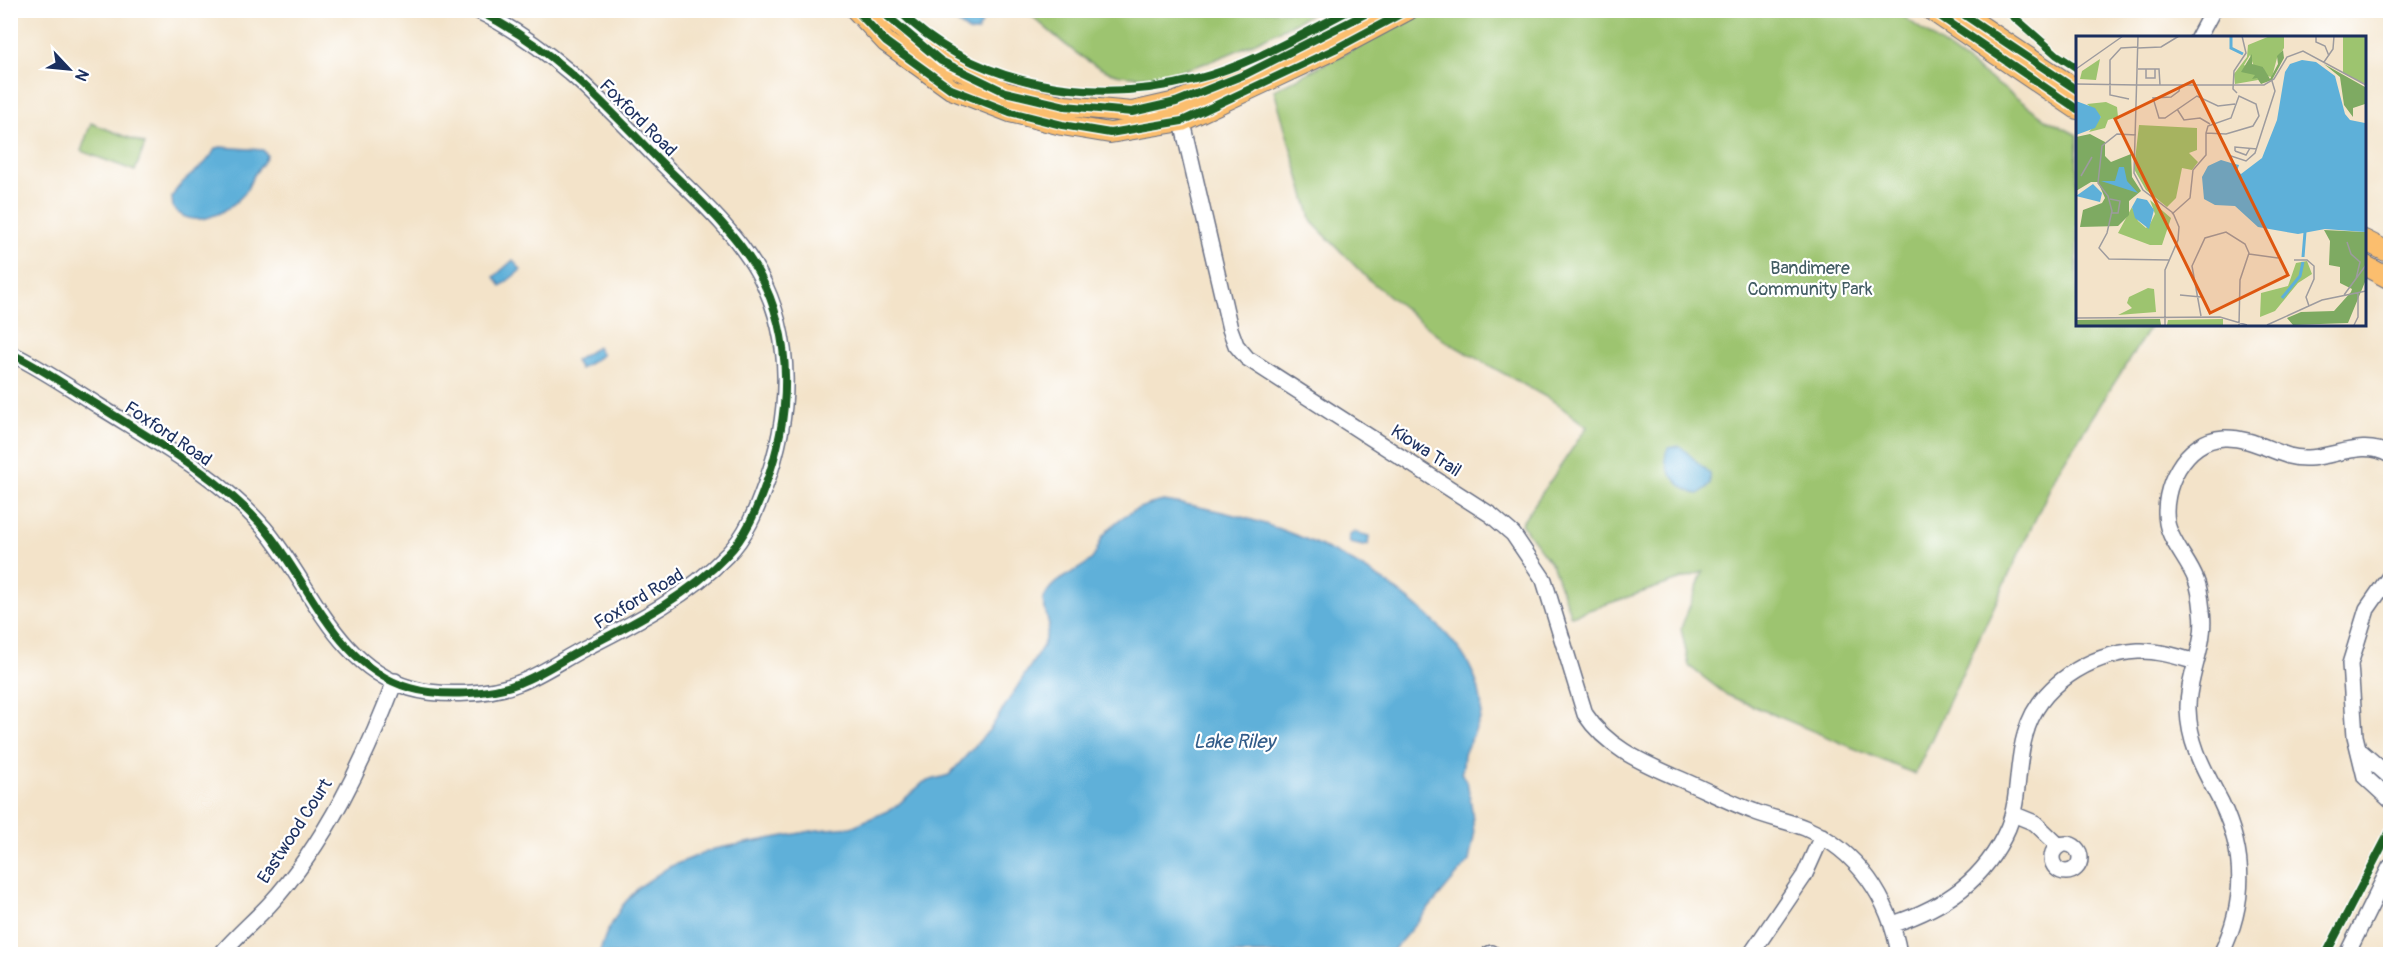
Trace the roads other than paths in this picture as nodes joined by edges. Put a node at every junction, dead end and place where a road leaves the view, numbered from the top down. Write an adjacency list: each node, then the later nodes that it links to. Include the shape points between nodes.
1 (476, 10): 21 (street, Foxford Road, via 512,27 552,56 736,238 760,275 777,320 786,364 786,405 779,445 754,517 729,553 697,582 642,619 518,684 453,696 410,688)
2 (856, 10): 12 (main road, via 886,42 951,88 1010,112 1110,133)
3 (880, 10): 12 (main road, via 941,61 1005,92 1065,106 1132,112)
4 (1373, 10): 12 (main road)
5 (1408, 10): 12 (main road, via 1335,49)
6 (1931, 10): 11 (main road)
7 (1957, 10): 10 (main road)
8 (2213, 10): 9 (street)
9 (2199, 36)
10 (2076, 89)
11 (2076, 108)
12 (1179, 111): 26 (street, Kiowa Trail, via 1236,345 1258,367 1491,515 1513,534 1544,580 1586,714 1597,732 1653,767 1752,811)
13 (2365, 240): 14 (main road)
14 (2391, 253)
15 (2365, 266): 16 (main road)
16 (2391, 279)
17 (10, 353): 21 (street, Foxford Road, via 186,460 230,497 263,528 332,630 360,661)
18 (2391, 455): 20 (street, via 2378,448 2358,447 2320,456 2292,457 2245,440 2222,438 2196,449 2169,486 2166,509 2168,526 2197,581 2203,626)
19 (2391, 576): 22 (street, via 2367,609 2350,664 2351,705)
20 (2196, 662): 25 (street, via 2140,651 2103,657 2081,667 2053,688 2037,708 2025,733); 33 (street, via 2188,708 2191,736 2199,764 2236,838 2241,874 2239,905)
21 (395, 681): 30 (street, Eastwood Court, via 378,726 324,828 269,905)
22 (2359, 750): 23 (street); 24 (street, via 2365,777)
23 (2391, 777)
24 (2391, 800)
25 (2013, 814): 27 (street, via 2035,823); 29 (street, via 1996,851 1963,890 1940,906)
26 (1822, 836): 29 (street, Kiowa Trail, via 1862,869 1881,894); 31 (street, via 1804,876)
27 (2060, 846)
28 (2391, 867): 34 (street)
29 (1893, 924): 32 (street, Kiowa Trail)
30 (221, 954)
31 (1751, 954)
32 (1899, 954)
33 (2221, 954)
34 (2347, 954)

